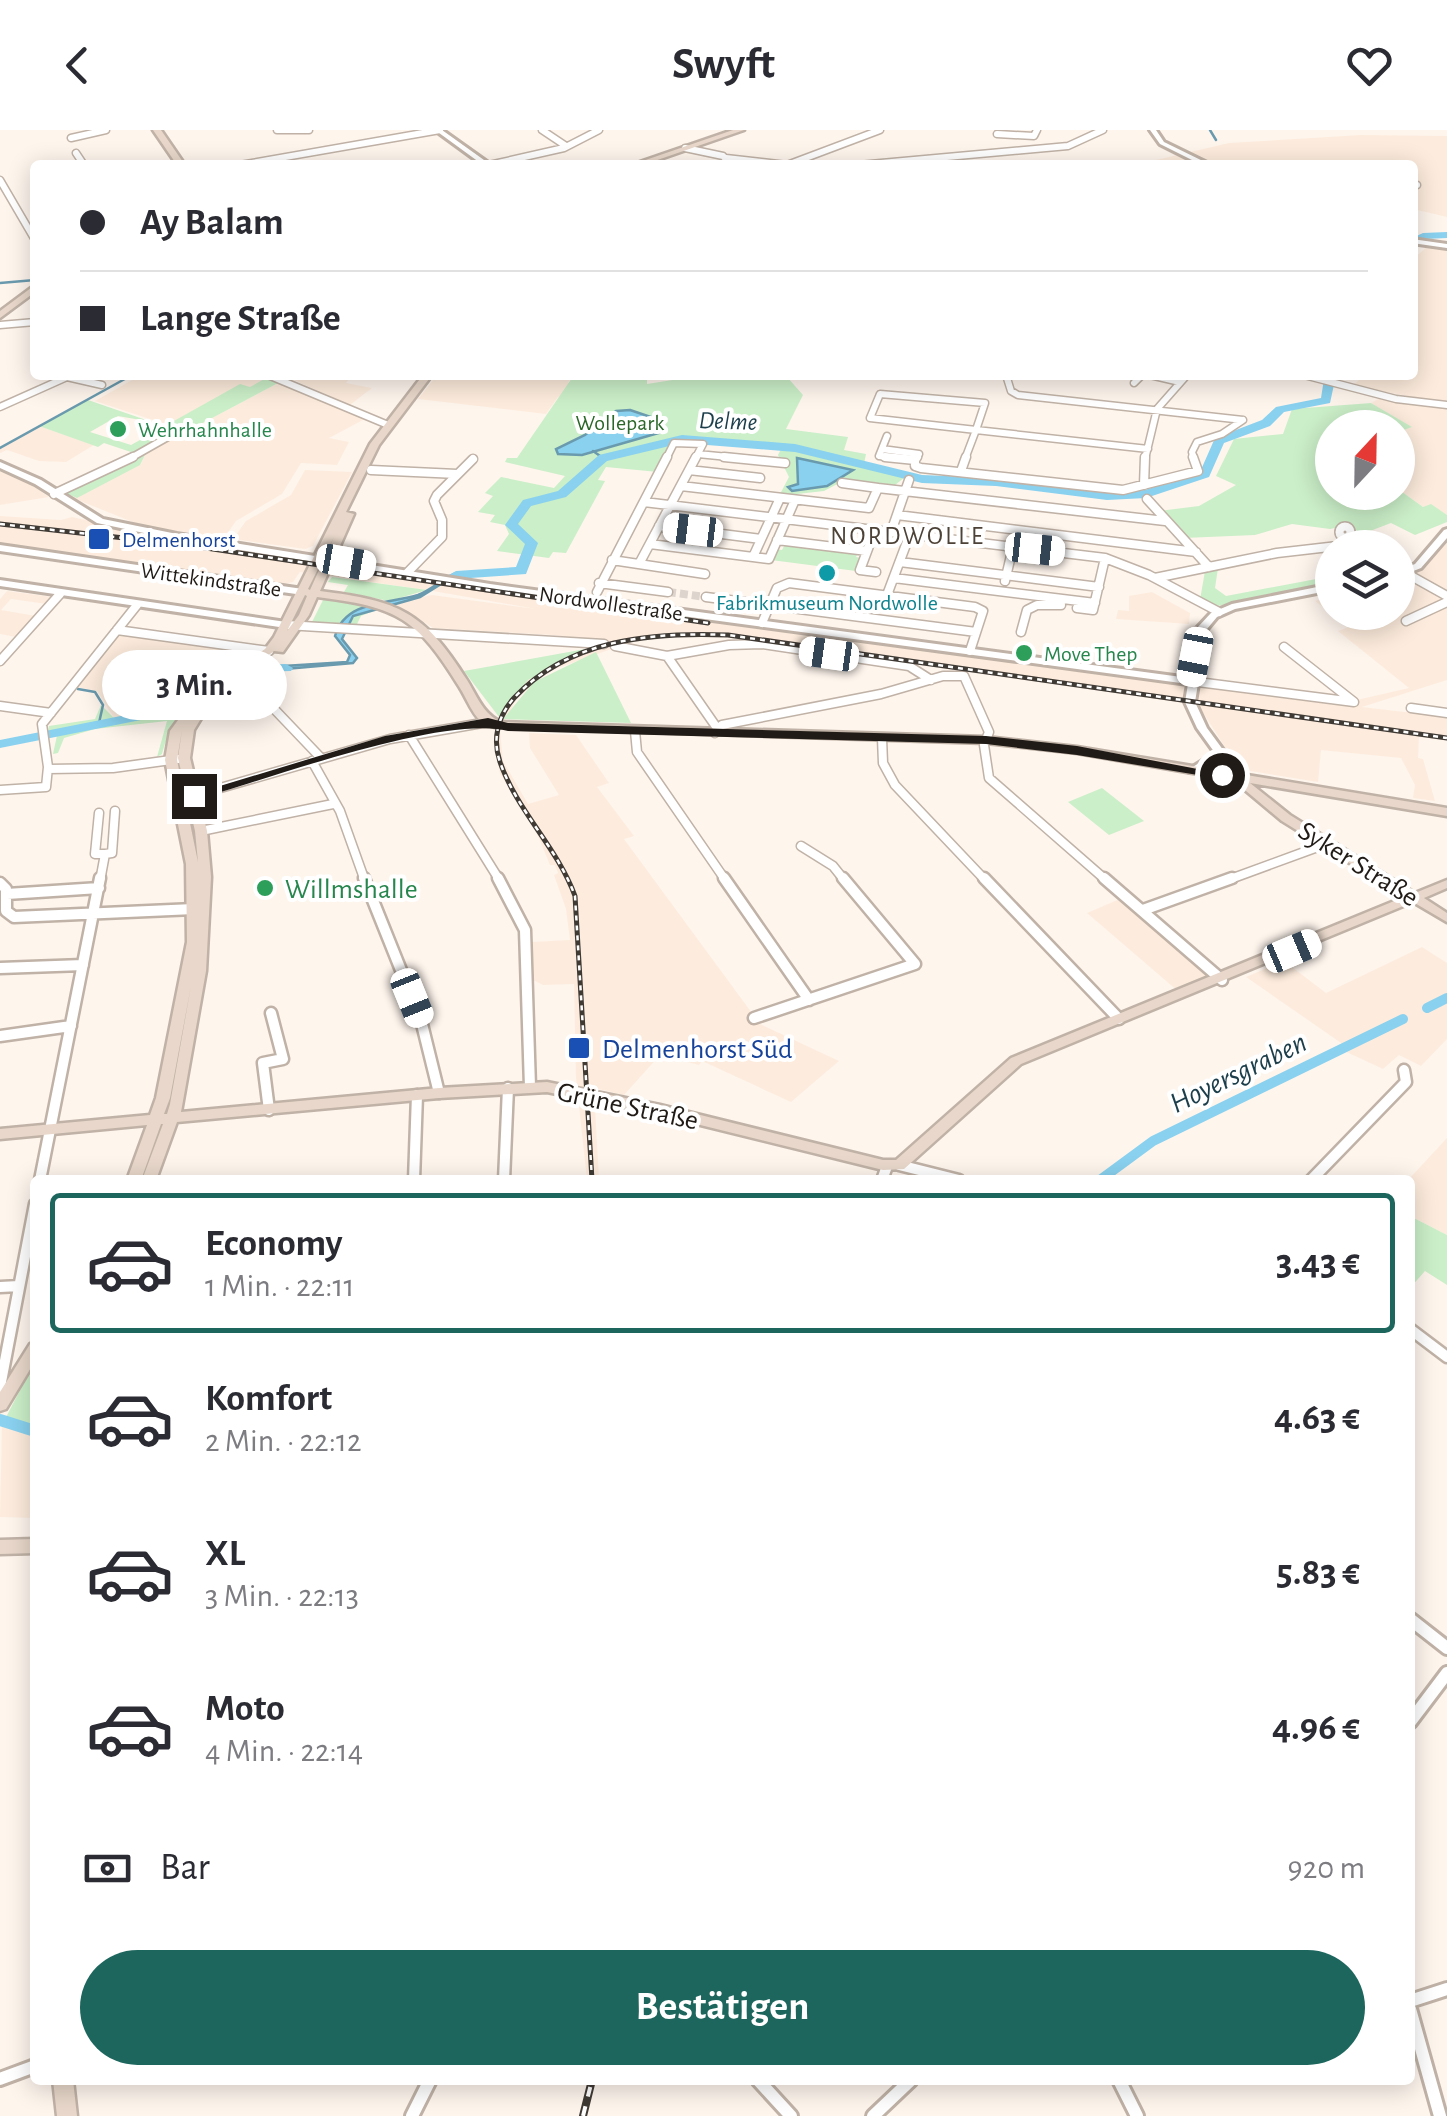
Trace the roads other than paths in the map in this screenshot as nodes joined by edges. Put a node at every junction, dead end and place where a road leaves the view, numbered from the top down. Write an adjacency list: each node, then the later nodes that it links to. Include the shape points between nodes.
1 (106, 130): 14 (street)
2 (157, 130): 19 (main road)
3 (278, 130): 4 (street)
4 (309, 130)
5 (439, 130): 20 (street); 21 (street)
6 (542, 130): 15 (street)
7 (598, 130): 15 (street)
8 (740, 130): 16 (main road)
9 (880, 130): 25 (street)
10 (1037, 130): 13 (street, via 1034,136)
11 (1104, 130): 26 (street, via 1068,146)
12 (1153, 130): 27 (street)
13 (997, 134)
14 (72, 138)
15 (566, 146): 22 (street)
16 (685, 148): 23 (main road); 24 (street)
17 (76, 152): 18 (street)
18 (81, 160)
19 (176, 160)
20 (268, 160)
21 (482, 160)
22 (509, 160)
23 (650, 160)
24 (726, 160)
25 (798, 160)
26 (919, 160)
27 (1198, 160)
28 (0, 180): 29 (street)
29 (30, 231)
30 (1418, 241): 31 (street)
31 (1447, 246)
32 (30, 292): 33 (main road)
33 (0, 315)
34 (30, 322): 35 (street)
35 (0, 325)
36 (58, 380): 48 (street)
37 (83, 380): 46 (street)
38 (280, 380): 50 (street)
39 (424, 380): 50 (main road)
40 (1008, 380): 49 (street, via 1017,392 1046,398)
41 (1137, 380): 45 (street)
42 (1171, 380): 44 (street)
43 (1321, 380): 47 (street)
44 (1180, 382): 49 (street)
45 (1134, 383)
46 (102, 385)
47 (1447, 405)
48 (0, 407)
49 (1156, 409): 54 (street); 67 (street, via 1244,420 1196,442 1198,470)
50 (392, 425): 60 (main road); 106 (main road)
51 (975, 430): 51 (street, via 870,418 887,392 985,402); 54 (street); 63 (street)
52 (173, 434): 71 (street)
53 (888, 436): 62 (street, via 879,456)
54 (1148, 449): 67 (street)
55 (698, 454): 57 (street); 61 (street); 76 (street, via 703,444 674,444)
56 (473, 459): 64 (street)
57 (768, 462): 58 (street); 65 (street)
58 (786, 463)
59 (0, 465): 71 (street, Nordwollestraße)
60 (370, 470): 64 (street); 106 (main road)
61 (689, 470): 65 (street); 68 (street)
62 (913, 470): 63 (street); 70 (street)
63 (961, 471): 67 (street, via 1123,490)
64 (457, 474): 113 (street, via 434,501 442,537)
65 (760, 478): 72 (street)
66 (842, 483): 69 (street)
67 (1144, 485)
68 (681, 486): 72 (street); 77 (street)
69 (878, 488): 70 (street); 79 (street)
70 (906, 490): 78 (street); 80 (street)
71 (54, 494): 106 (street, Nordwollestraße, via 110,523)
72 (753, 495): 73 (street)
73 (780, 498): 75 (street); 81 (street)
74 (1148, 499): 84 (street)
75 (795, 500): 79 (street); 83 (street)
76 (644, 502): 77 (street); 108 (street)
77 (670, 505): 81 (street); 86 (street)
78 (1025, 505): 82 (street); 89 (street)
79 (870, 508): 87 (street)
80 (897, 516): 85 (street); 90 (street)
81 (771, 518): 83 (street); 94 (street)
82 (1145, 519): 84 (street); 98 (street)
83 (786, 520): 87 (street); 95 (street)
84 (1165, 521): 103 (street)
85 (973, 524): 89 (street); 96 (street)
86 (659, 526): 94 (street); 97 (street)
87 (862, 528): 88 (street)
88 (875, 530): 90 (street); 102 (street)
89 (1017, 530): 93 (street)
90 (891, 532): 92 (street)
91 (1447, 532): 111 (street)
92 (910, 534): 96 (street); 109 (street)
93 (1080, 537): 98 (street); 104 (street)
94 (761, 538): 105 (street)
95 (777, 540): 102 (street); 105 (street, via 769,559)
96 (968, 541): 99 (street)
97 (650, 544): 105 (street); 110 (street)
98 (1139, 544): 103 (street)
99 (1013, 546): 104 (street); 116 (street)
100 (1315, 546): 112 (street)
101 (0, 548): 122 (street, Wittekindstraße)
102 (867, 552): 115 (street, via 860,570)
103 (1196, 552): 112 (street)
104 (1076, 554): 107 (street)
105 (753, 557)
106 (325, 558): 113 (street, Nordwollestraße); 117 (main road); 123 (main road)
107 (1105, 558): 118 (street); 121 (street)
108 (612, 560): 110 (street); 128 (street)
109 (900, 562): 115 (street); 116 (street)
110 (639, 564): 114 (street)
111 (1415, 565)
112 (1210, 567): 118 (street)
113 (407, 573): 128 (street, Nordwollestraße)
114 (705, 574)
115 (895, 576): 125 (street); 129 (street)
116 (1006, 576): 121 (street); 125 (street)
117 (310, 577): 122 (street); 123 (main road)
118 (1154, 578): 135 (street, via 1166,594)
119 (1415, 581): 131 (street)
120 (0, 584): 127 (street)
121 (1099, 587): 132 (street)
122 (274, 588): 123 (street, Wittekindstraße)
123 (308, 592): 138 (main road); 139 (main road, Wittekindstraße, via 376,602)
124 (668, 592): 128 (street)
125 (1002, 592): 132 (street)
126 (1315, 592): 135 (street)
127 (60, 594): 133 (street); 150 (street)
128 (595, 594): 137 (street, Nordwollestraße)
129 (887, 596): 134 (street, via 789,583 779,586); 142 (street, via 982,609)
130 (706, 598): 134 (street)
131 (1447, 599): 136 (street)
132 (1094, 603): 143 (street, via 1093,610 1037,605 1028,610)
133 (137, 605): 138 (street); 140 (street)
134 (770, 606): 137 (street); 142 (street)
135 (1216, 614): 153 (street, via 1202,628)
136 (1415, 616)
137 (762, 623): 148 (street, Nordwollestraße)
138 (292, 625): 139 (street); 147 (main road); 151 (main road)
139 (413, 626): 141 (main road, Wittekindstraße)
140 (117, 630): 147 (street); 157 (street)
141 (431, 632): 144 (street); 159 (main road, Wittekindstraße)
142 (976, 632): 148 (street)
143 (1021, 632)
144 (604, 644)
145 (615, 646): 149 (street)
146 (1284, 648): 153 (street, via 1354,702)
147 (269, 651): 151 (main road)
148 (970, 651): 153 (street, Nordwollestraße)
149 (667, 656): 152 (street, via 762,644 909,666); 161 (street)
150 (1, 660)
151 (250, 668): 166 (main road, via 189,710 176,731)
152 (931, 680): 161 (street); 164 (street, via 964,676 989,732)
153 (1190, 681): 165 (street, via 1196,717)
154 (256, 690): 167 (street)
155 (0, 706): 157 (street)
156 (1412, 708): 158 (street)
157 (51, 712): 168 (street, via 41,734)
158 (1447, 713)
159 (487, 720): 160 (main road, via 508,727); 162 (street)
160 (635, 731): 161 (main road); 195 (street, via 637,752)
161 (716, 731): 163 (main road)
162 (409, 735): 167 (street); 202 (street, via 508,892 524,930)
163 (882, 738): 164 (main road); 198 (street, via 883,763 895,784)
164 (986, 740): 169 (main road); 189 (street, via 989,778)
165 (1220, 754): 169 (street); 170 (street)
166 (177, 759): 168 (street); 173 (main road)
167 (316, 760): 173 (street); 174 (street)
168 (48, 769): 172 (street, via 46,788)
169 (1193, 770): 170 (main road)
170 (1238, 778): 171 (main road); 175 (main road, Syker Straße)
171 (1289, 786): 175 (main road, Syker Straße); 177 (main road)
172 (0, 790)
173 (188, 797): 179 (main road); 188 (main road)
174 (333, 804): 179 (street); 204 (street, via 422,1024)
175 (1271, 807): 180 (main road, Syker Straße)
176 (115, 811): 182 (street, via 112,853)
177 (1447, 812)
178 (99, 814): 182 (street, via 95,854)
179 (201, 831): 207 (main road, via 204,942 190,1034)
180 (1326, 844): 187 (main road, Syker Straße); 189 (street)
181 (801, 846): 195 (street, via 833,866 915,964)
182 (105, 854): 185 (street)
183 (0, 883): 186 (street)
184 (1447, 884): 187 (main road)
185 (99, 888): 186 (street); 190 (street)
186 (7, 894): 190 (street, via 6,911 14,917)
187 (1415, 899): 191 (main road, Syker Straße); 194 (main road)
188 (194, 909): 190 (street); 207 (main road)
189 (1143, 910): 194 (street)
190 (94, 914): 192 (street)
191 (1447, 918)
192 (83, 965): 193 (street); 199 (street)
193 (0, 968)
194 (1222, 980): 198 (main road)
195 (809, 1000): 197 (street)
196 (271, 1013): 206 (street, via 283,1060 262,1063)
197 (754, 1018)
198 (1119, 1020): 210 (main road, via 1008,1067)
199 (71, 1026): 200 (street); 208 (street)
200 (0, 1036)
201 (1404, 1070): 217 (street, via 1406,1082)
202 (530, 1087): 203 (main road, Grüne Straße); 210 (main road, Grüne Straße, via 588,1093)
203 (508, 1088): 204 (main road, Grüne Straße); 215 (street)
204 (440, 1093): 205 (main road, Grüne Straße)
205 (417, 1095): 206 (main road, Grüne Straße); 214 (street)
206 (269, 1110): 207 (main road, Grüne Straße)
207 (163, 1120): 208 (main road, Grüne Straße); 212 (main road); 213 (main road)
208 (50, 1130): 209 (main road, Grüne Straße); 211 (street)
209 (0, 1134)
210 (889, 1170): 216 (street, Grüne Straße)
211 (41, 1175)
212 (136, 1175)
213 (150, 1175)
214 (414, 1175)
215 (504, 1175)
216 (924, 1175)
217 (1316, 1175)
218 (30, 1230): 219 (street)
219 (19, 1286): 220 (street); 224 (street)
220 (0, 1287)
221 (1415, 1333): 223 (street)
222 (30, 1356): 225 (main road)
223 (1447, 1357)
224 (0, 1386)
225 (0, 1405)
226 (30, 1546): 227 (main road)
227 (0, 1547)
228 (1415, 1623): 229 (street)
229 (1447, 1648)
230 (1447, 1674): 231 (street)
231 (1415, 1716)
232 (1447, 1989): 233 (street)
233 (1415, 1999)
234 (1415, 2027): 247 (street)
235 (30, 2068): 236 (street)
236 (0, 2079)
237 (64, 2085): 242 (main road)
238 (428, 2085): 243 (street)
239 (762, 2085): 244 (street)
240 (906, 2085): 245 (street)
241 (1121, 2085): 246 (street)
242 (67, 2116)
243 (412, 2116)
244 (790, 2116)
245 (873, 2116)
246 (1136, 2116)
247 (1440, 2116)

